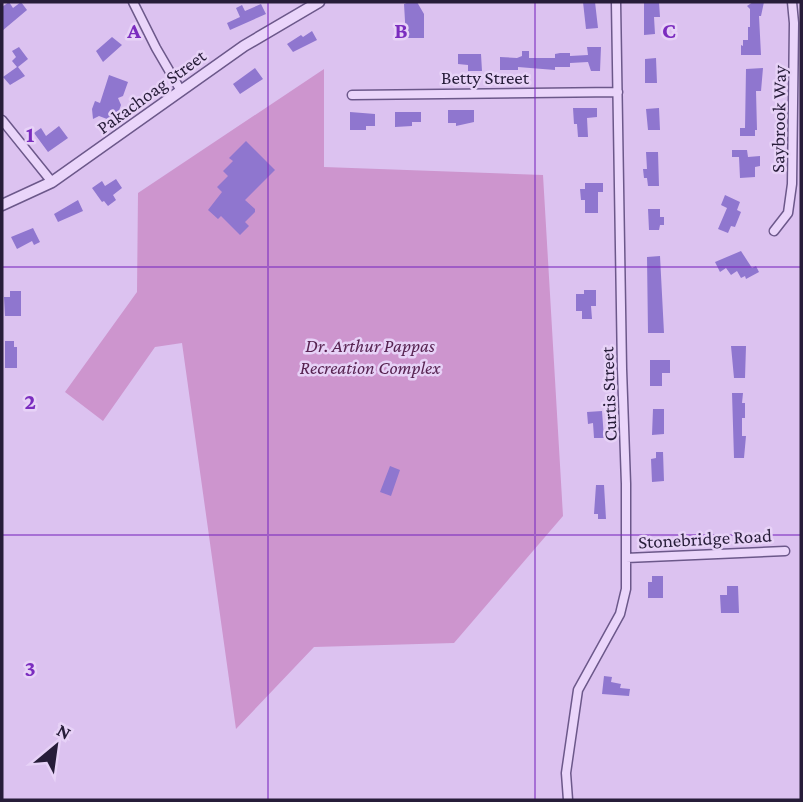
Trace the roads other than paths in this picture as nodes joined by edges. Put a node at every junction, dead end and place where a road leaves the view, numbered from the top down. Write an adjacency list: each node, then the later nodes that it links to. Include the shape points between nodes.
1 (133, 2): 5 (street)
2 (318, 2): 5 (street, Pakachoag Street)
3 (616, 2): 6 (street, Curtis Street)
4 (792, 2): 11 (street, Saybrook Way, via 792,184 788,213)
5 (181, 91): 9 (street, Pakachoag Street)
6 (618, 92): 7 (street, Betty Street); 13 (street, Curtis Street)
7 (352, 95)
8 (2, 120): 9 (street)
9 (52, 182): 10 (street, Pakachoag Street)
10 (2, 205)
11 (774, 231)
12 (785, 551): 13 (street, Stonebridge Road)
13 (626, 558): 14 (street, Curtis Street, via 623,604 578,690 566,773)
14 (568, 800)

